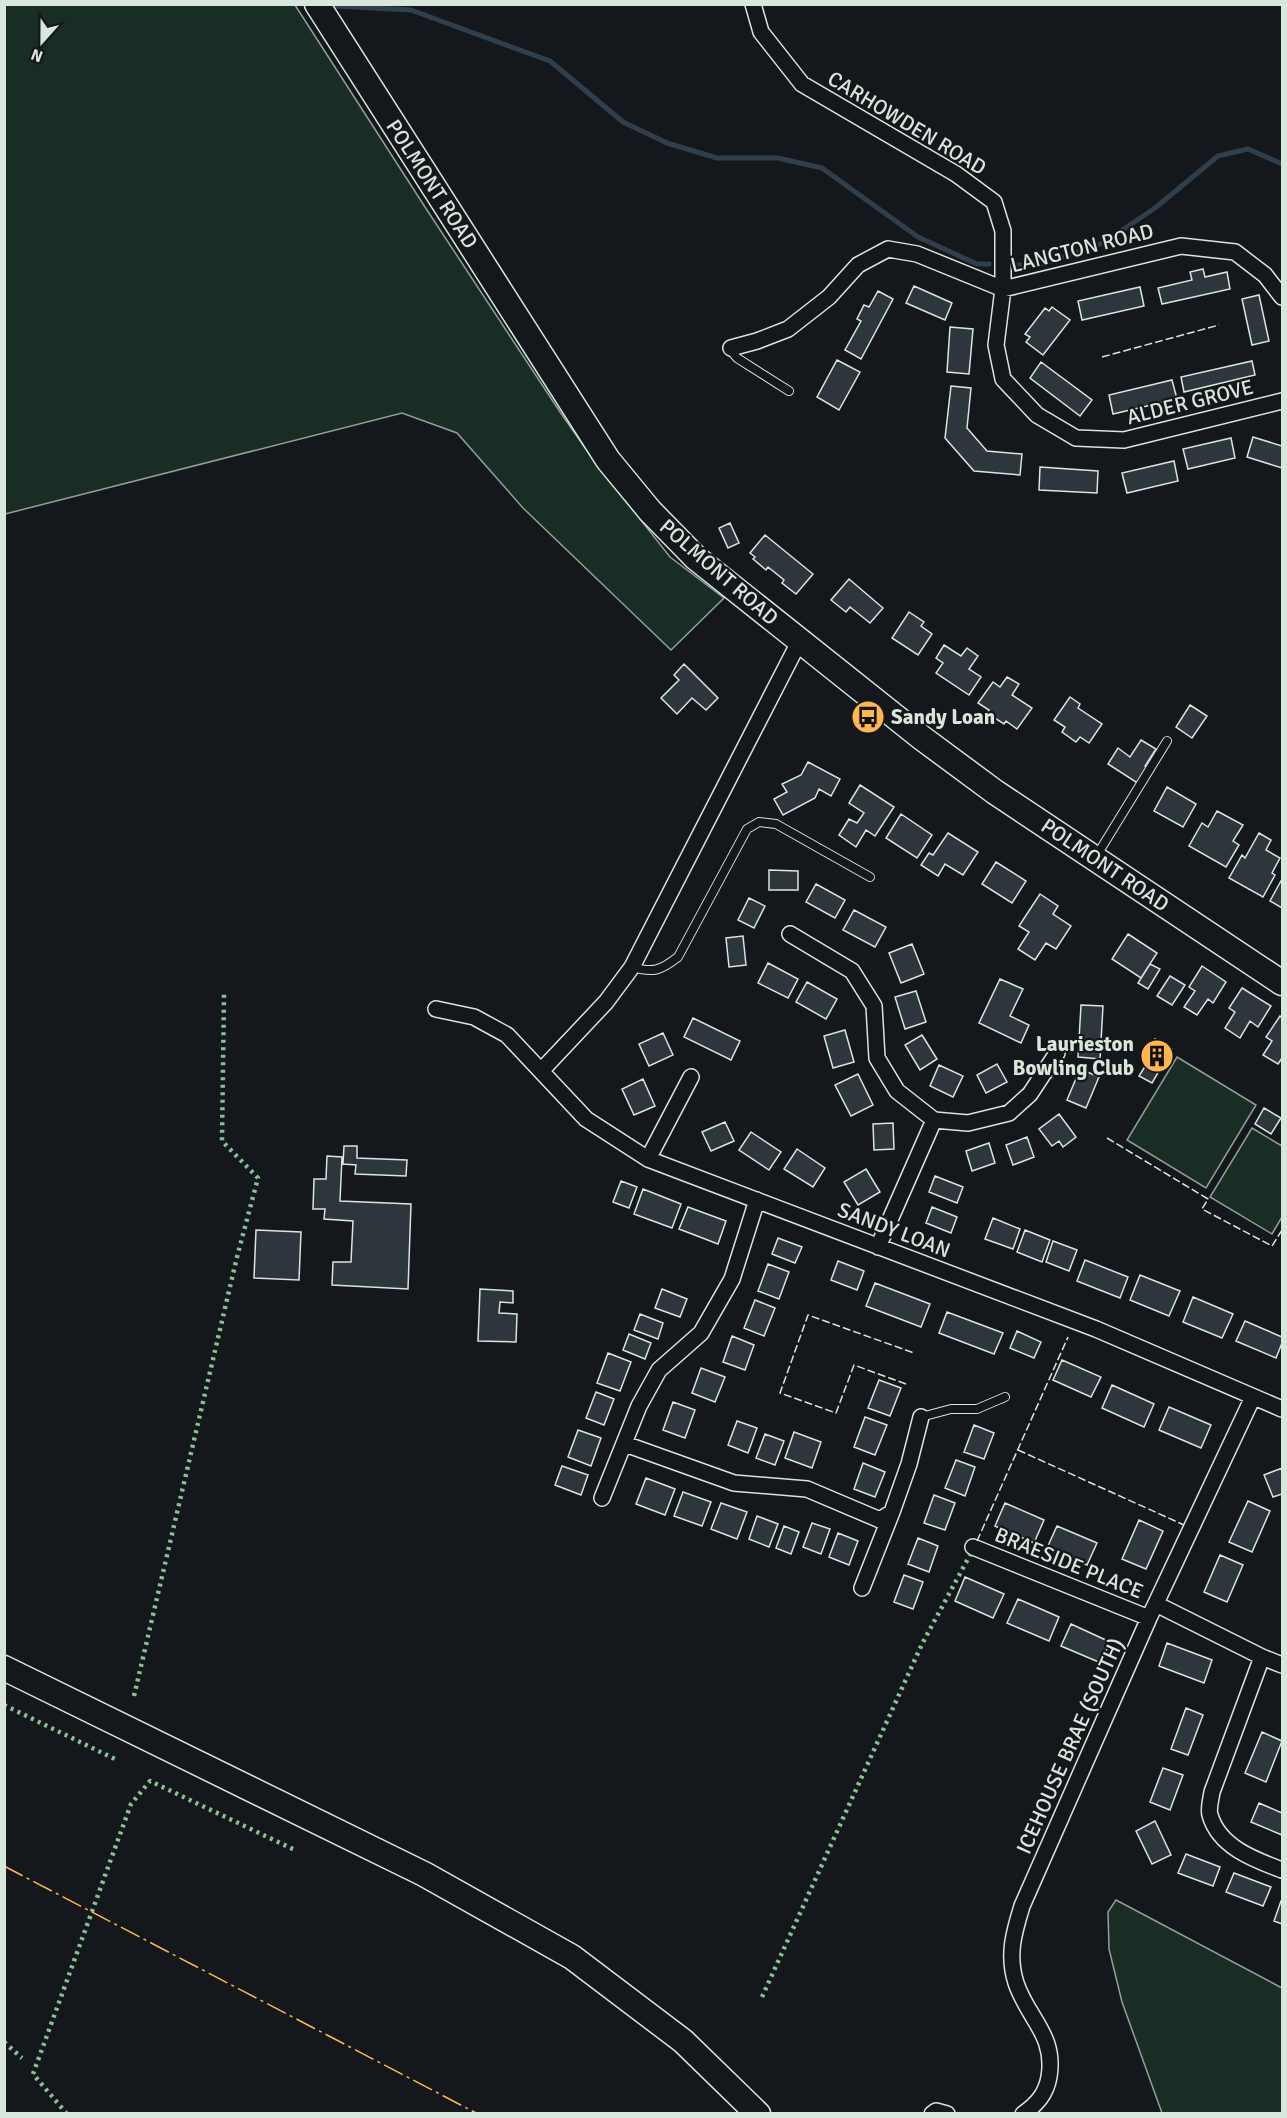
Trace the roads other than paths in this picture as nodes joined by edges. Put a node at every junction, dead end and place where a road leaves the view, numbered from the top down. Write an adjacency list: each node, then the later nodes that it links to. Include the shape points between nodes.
1 (317, 4): 8 (main road, POLMONT ROAD, via 608,460 696,558)
2 (753, 4): 3 (street, CARHOWDEN ROAD, via 761,32 802,84 956,174 994,202 1003,231)
3 (1003, 289): 4 (street, LANGTON ROAD, via 1181,246 1235,252 1265,274); 5 (street, LANGTON ROAD, via 917,254 888,249 858,265 829,297 788,329); 7 (street, ALDER GROVE, via 996,345 1003,379 1037,415 1076,438 1124,440)
4 (1282, 297)
5 (731, 348): 6 (lane, via 737,358)
6 (789, 391)
7 (1282, 400)
8 (799, 642): 10 (main road, POLMONT ROAD, via 968,772); 13 (street)
9 (1167, 741): 10 (lane)
10 (1095, 859): 14 (main road, POLMONT ROAD)
11 (870, 877): 13 (lane, via 776,824 759,822 747,829 678,957 649,972)
12 (790, 934): 19 (street, via 852,971 874,1006 877,1058 897,1091)
13 (632, 967): 17 (street, via 606,1002)
14 (1282, 983)
15 (436, 1009): 17 (street, SANDY LOAN, via 474,1017 507,1035)
16 (1057, 1053): 19 (street, via 1030,1094 1009,1113 968,1123)
17 (541, 1071): 20 (street, SANDY LOAN, via 586,1119)
18 (691, 1077): 20 (street)
19 (934, 1120): 22 (street)
20 (648, 1159): 21 (street, SANDY LOAN)
21 (757, 1200): 22 (street, SANDY LOAN); 27 (street, via 732,1279 701,1333 659,1370 639,1406)
22 (878, 1246): 24 (street, SANDY LOAN, via 1096,1329)
23 (1005, 1397): 26 (lane, via 977,1410 951,1408)
24 (1253, 1397): 25 (street, SANDY LOAN); 32 (street, ICEHOUSE BRAE (SOUTH))
25 (1282, 1409)
26 (921, 1417): 29 (street)
27 (625, 1444): 28 (street); 29 (street, via 735,1483 807,1489 879,1520)
28 (602, 1498)
29 (892, 1512): 31 (street)
30 (974, 1547): 32 (street, BRAESIDE PLACE)
31 (862, 1588)
32 (1153, 1611): 33 (street, BRAESIDE PLACE); 40 (street, ICEHOUSE BRAE (SOUTH), via 1022,1906 1011,1940 1016,1982 1050,2048 1047,2086 1037,2104)
33 (1262, 1657): 34 (street, BRAESIDE PLACE); 36 (street, via 1212,1792 1209,1814 1219,1834 1239,1852)
34 (1282, 1665)
35 (4, 1668): 37 (main road, via 424,1874 572,1957 683,2041)
36 (1282, 1870)
37 (758, 2114)
38 (932, 2114): 39 (street)
39 (947, 2114)
40 (1023, 2114)

